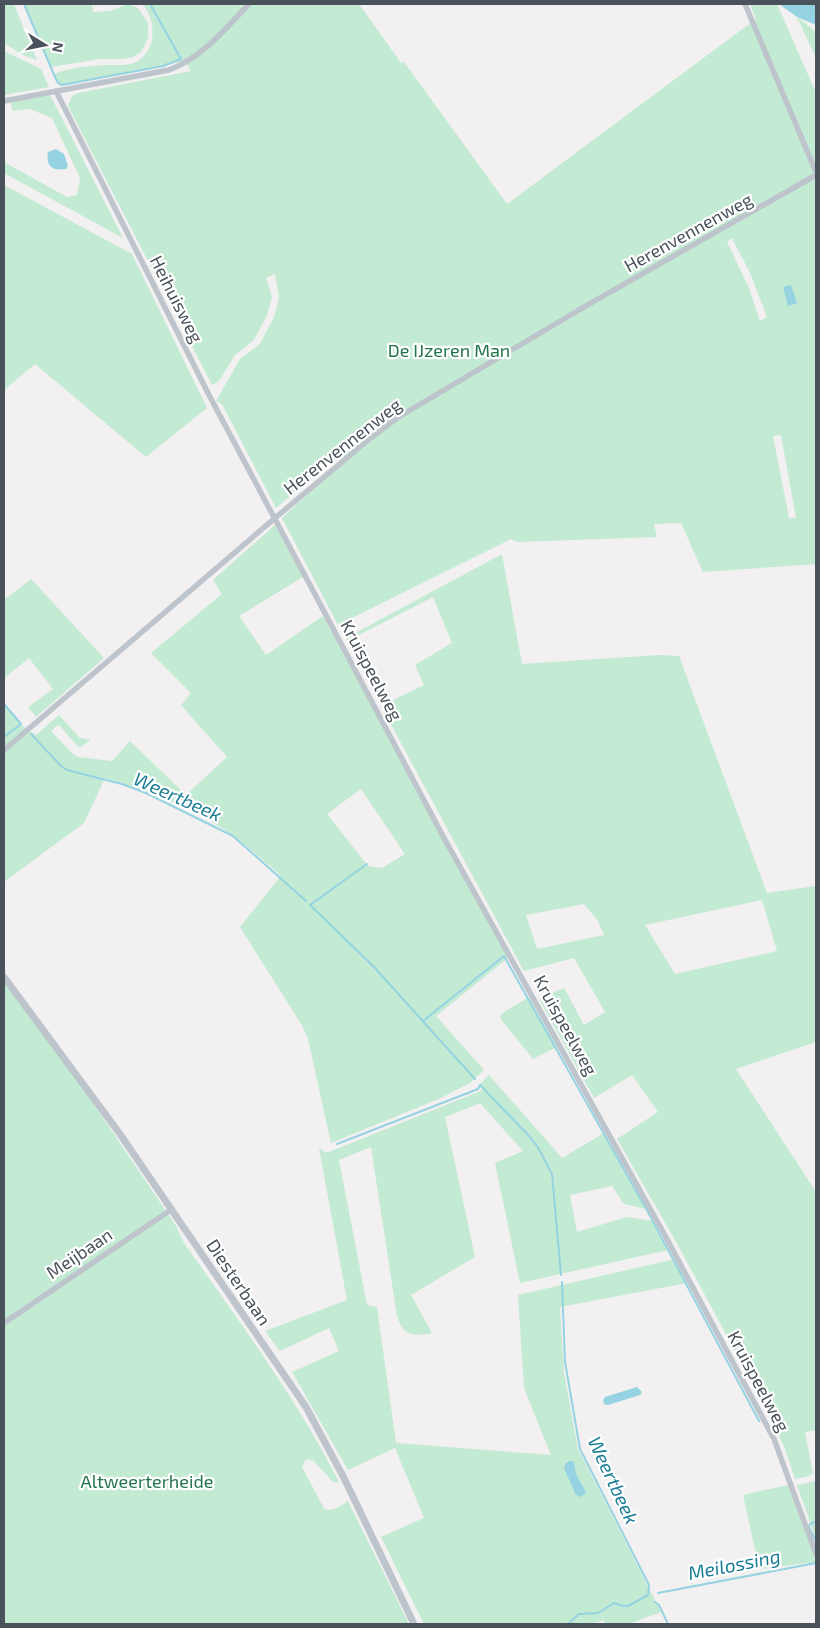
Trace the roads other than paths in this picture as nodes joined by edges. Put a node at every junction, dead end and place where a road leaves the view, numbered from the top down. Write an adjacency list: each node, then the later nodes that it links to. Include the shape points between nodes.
1 (249, 4): 3 (street, via 206,48 184,64 169,70)
2 (745, 4): 5 (street)
3 (56, 91): 4 (street); 6 (street, Heihuisweg, via 209,395)
4 (4, 101)
5 (816, 174): 6 (street, Herenvennenweg, via 397,418)
6 (275, 518): 7 (street, Herenvennenweg); 11 (street, Kruispeelweg, via 444,838 774,1439)
7 (4, 750)
8 (4, 977): 9 (street, Diesterbaan)
9 (172, 1209): 10 (street, Meijbaan); 12 (street, Diesterbaan, via 306,1408)
10 (4, 1323)
11 (816, 1554)
12 (414, 1624)

